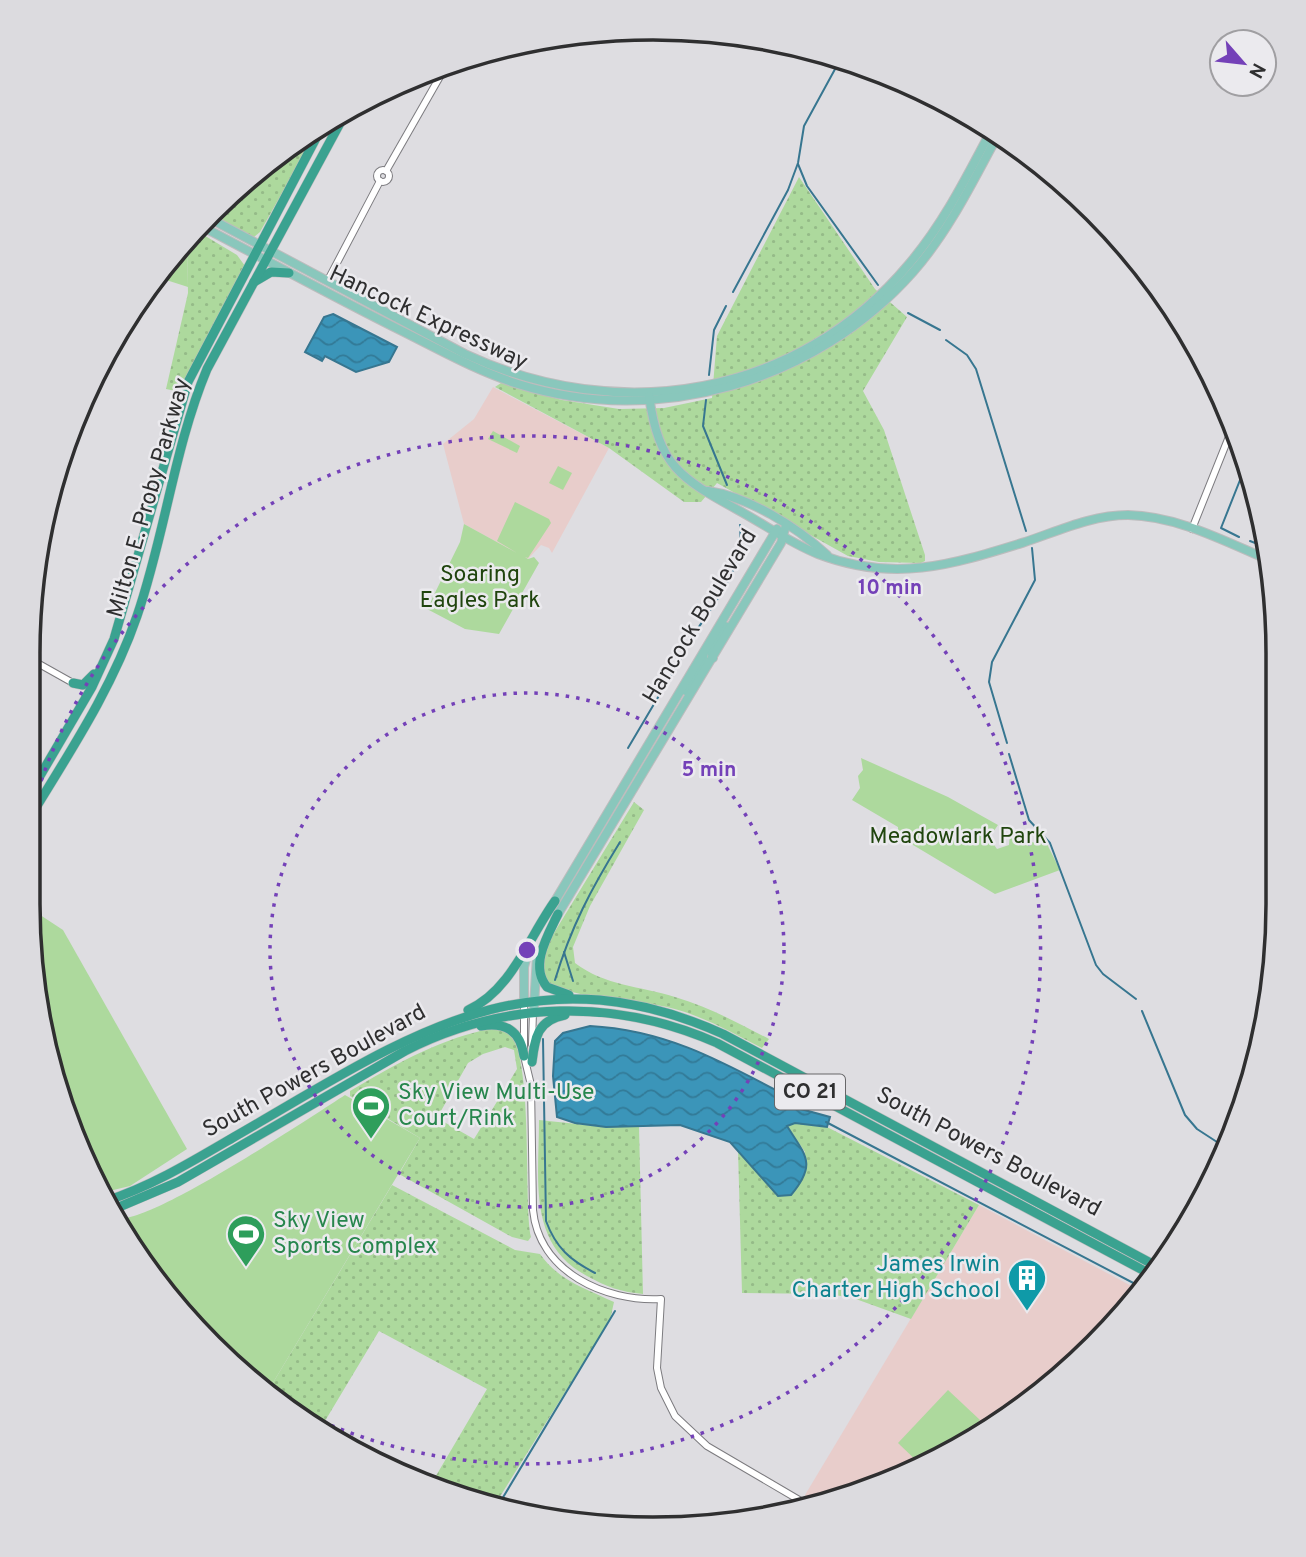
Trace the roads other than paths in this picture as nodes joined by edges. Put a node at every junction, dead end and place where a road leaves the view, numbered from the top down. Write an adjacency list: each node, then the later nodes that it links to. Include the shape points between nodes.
1 (438, 80): 13 (street)
2 (337, 128): 9 (highway, Milton E. Proby Parkway)
3 (986, 140): 15 (main road, Hancock Expressway, via 936,230 866,308 825,337 770,366)
4 (314, 144): 8 (highway, Milton E. Proby Parkway)
5 (993, 144): 15 (main road, Hancock Expressway, via 931,250 863,319 827,344 768,374 695,395)
6 (218, 222): 8 (main road, Hancock Expressway)
7 (210, 231): 10 (main road, Hancock Expressway)
8 (260, 244): 9 (main road, Hancock Expressway); 10 (highway, Milton E. Proby Parkway)
9 (271, 250): 11 (highway, Milton E. Proby Parkway); 13 (main road, Hancock Expressway)
10 (255, 255): 11 (main road, Hancock Expressway); 25 (highway, Milton E. Proby Parkway, via 188,382)
11 (265, 260): 12 (main road, Hancock Expressway); 14 (highway, Milton E. Proby Parkway)
12 (289, 273): 14 (highway, via 271,272); 15 (main road, Hancock Expressway, via 459,360 516,383 600,401)
13 (328, 281): 15 (main road, Hancock Expressway, via 498,368 591,392)
14 (253, 284): 34 (highway, Milton E. Proby Parkway, via 207,369 194,404 145,589 117,670)
15 (649, 397): 17 (main road, via 663,450 678,471)
16 (1227, 441): 19 (street)
17 (701, 490): 18 (main road, via 727,494); 20 (main road)
18 (786, 525): 20 (main road, Hancock Boulevard); 21 (main road, Hancock Boulevard); 22 (main road)
19 (1192, 529): 22 (main road, via 1148,517 1105,517 957,563 909,570 868,567); 23 (main road)
20 (775, 530): 21 (main road); 24 (main road, Hancock Boulevard)
21 (784, 536): 22 (main road); 27 (main road, Hancock Boulevard)
22 (829, 556)
23 (1258, 556)
24 (742, 588): 26 (main road, Hancock Boulevard); 27 (main road, via 713,647)
25 (119, 624): 29 (highway, via 92,679 83,685); 30 (highway, Milton E. Proby Parkway, via 103,666)
26 (703, 652): 31 (main road, via 702,663); 33 (main road, Hancock Boulevard)
27 (713, 658): 31 (main road, Hancock Boulevard)
28 (40, 665): 29 (street)
29 (72, 683): 30 (highway, via 79,699)
30 (71, 723): 32 (highway, Milton E. Proby Parkway)
31 (663, 738): 33 (main road, Hancock Boulevard)
32 (40, 776)
33 (627, 789): 35 (main road, Hancock Boulevard); 36 (main road, Hancock Boulevard)
34 (40, 800)
35 (555, 901): 37 (main road, Hancock Boulevard, via 525,958); 41 (highway, via 491,997)
36 (558, 914): 37 (main road, Hancock Boulevard, via 537,956); 38 (highway, via 540,960 539,973 546,987 561,994)
37 (529, 1002): 38 (highway, South Powers Boulevard / CO 21, via 586,999); 39 (main road, Hancock Boulevard); 41 (highway, South Powers Boulevard / CO 21, via 479,1011)
38 (639, 1007): 48 (highway, South Powers Boulevard / CO 21, via 723,1034)
39 (528, 1013): 40 (highway, South Powers Boulevard / CO 21); 42 (highway, South Powers Boulevard / CO 21); 43 (street); 44 (street)
40 (612, 1013): 44 (highway, via 550,1019 537,1033); 47 (highway, South Powers Boulevard / CO 21, via 660,1022 717,1043)
41 (421, 1032): 45 (highway, South Powers Boulevard / CO 21, via 171,1174)
42 (441, 1034): 43 (highway, via 502,1026 518,1036); 46 (highway, South Powers Boulevard / CO 21, via 178,1182)
43 (524, 1056): 44 (street)
44 (531, 1066): 51 (street, via 533,1210 543,1244 565,1270 607,1293 634,1300 661,1299 657,1368 675,1416 708,1446)
45 (115, 1197)
46 (120, 1207)
47 (1077, 1234): 49 (highway, South Powers Boulevard / CO 21); 50 (highway)
48 (1151, 1260)
49 (1144, 1270)
50 (1141, 1275)
51 (798, 1499)

